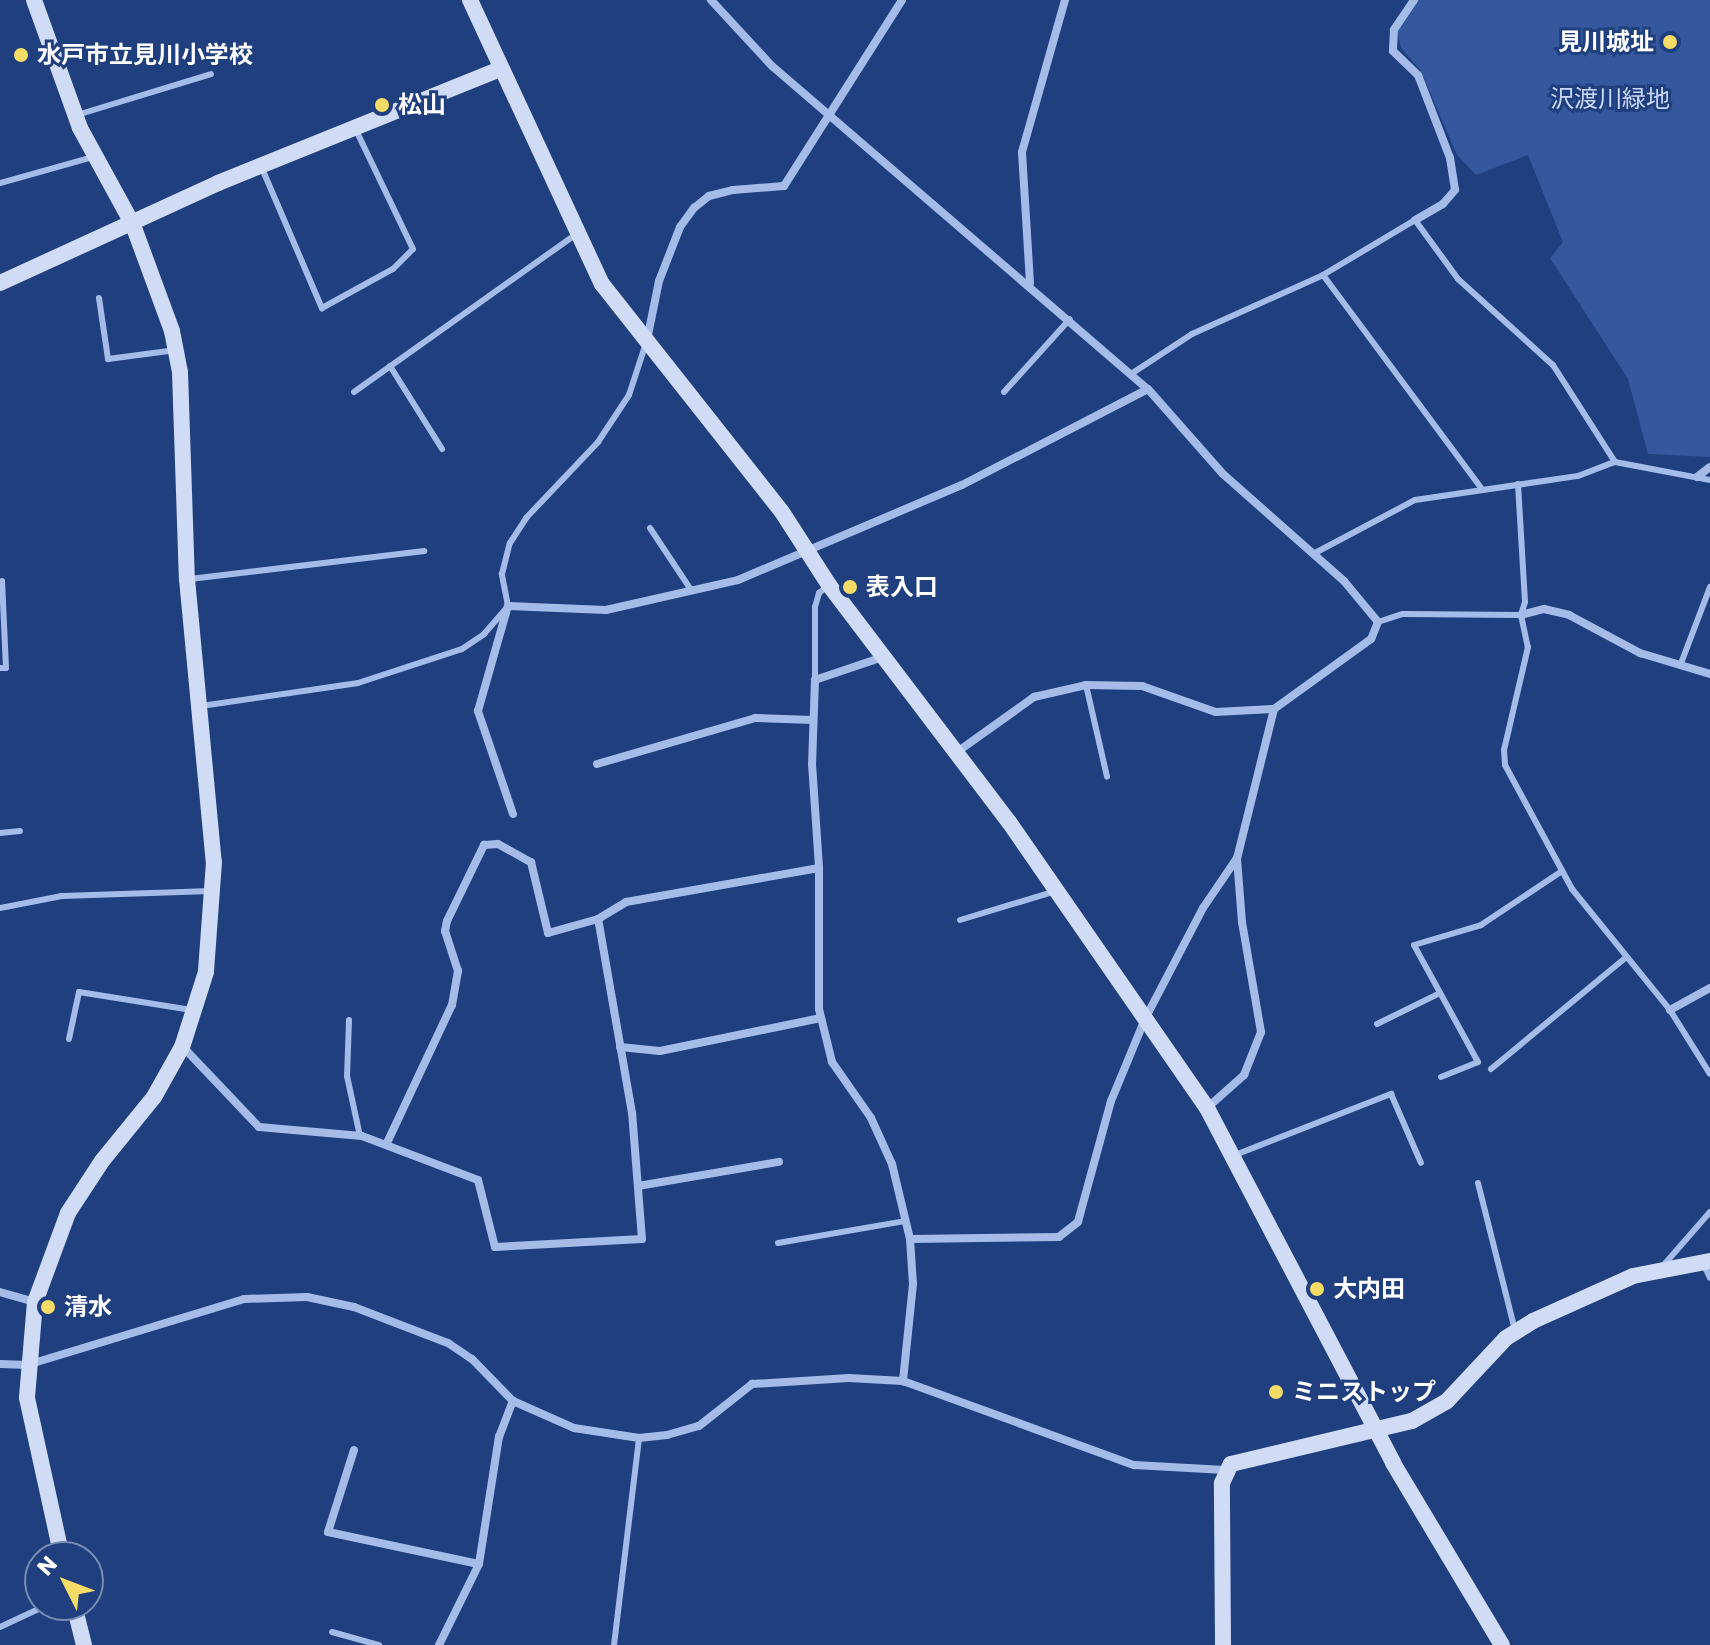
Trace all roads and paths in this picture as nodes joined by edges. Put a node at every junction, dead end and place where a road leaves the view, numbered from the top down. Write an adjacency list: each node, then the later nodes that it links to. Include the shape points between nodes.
1 (34, 0): 10 (street)
2 (470, 0): 7 (street)
3 (711, 0): 9 (street, via 772,66)
4 (902, 0): 9 (street)
5 (1065, 0): 20 (street, via 1022,152)
6 (1414, 0): 15 (street, via 1394,30 1393,51 1418,75 1450,158 1455,190)
7 (498, 70): 11 (street); 17 (street)
8 (211, 74): 10 (lane)
9 (833, 114): 20 (street); 23 (street, via 784,186 733,190 709,196 694,208 680,227 659,281)
10 (75, 115): 12 (street)
11 (355, 128): 13 (street); 13 (lane, via 413,249 393,269 322,308)
12 (93, 157): 14 (lane); 16 (street)
13 (261, 166): 16 (street)
14 (0, 183)
15 (1415, 220): 18 (lane); 31 (lane, via 1458,279 1553,365)
16 (133, 225): 19 (street); 24 (street)
17 (576, 234): 23 (street, via 602,284); 25 (lane)
18 (1323, 275): 26 (lane, via 1204,328); 36 (lane)
19 (0, 283)
20 (1030, 284): 22 (street)
21 (99, 298): 24 (lane, via 108,359)
22 (1070, 319): 26 (street); 29 (lane)
23 (647, 340): 39 (street, via 722,432); 46 (lane, via 621,407 598,442 526,518 510,543 502,574)
24 (176, 350): 41 (street)
25 (390, 366): 28 (lane); 30 (lane)
26 (1131, 374): 27 (street)
27 (1148, 389): 39 (street, via 962,485); 40 (street, via 1223,474)
28 (354, 392)
29 (1004, 392)
30 (442, 449)
31 (1615, 462): 33 (lane); 35 (lane, via 1578,476)
32 (1710, 467): 33 (street)
33 (1697, 477): 34 (lane)
34 (1710, 480)
35 (1518, 484): 36 (lane); 47 (lane, via 1525,602)
36 (1481, 488): 40 (lane, via 1415,500)
37 (650, 528): 45 (lane)
38 (424, 551): 41 (lane)
39 (808, 553): 43 (street); 45 (street, via 738,580)
40 (1313, 554): 48 (street)
41 (187, 579): 55 (street)
42 (2, 581): 51 (lane, via 6,668)
43 (829, 585): 49 (street); 53 (lane, via 819,593 815,607)
44 (1710, 587): 50 (lane)
45 (691, 590): 46 (street, via 606,610)
46 (508, 606): 55 (lane, via 484,634 426,662 358,683); 61 (street, via 478,711)
47 (1521, 615): 48 (lane, via 1403,614); 50 (street, via 1544,609 1569,615 1640,653); 66 (lane, via 1528,647 1505,765)
48 (1378, 622): 56 (street, via 1371,639)
49 (883, 657): 53 (street); 58 (street)
50 (1680, 666): 52 (street)
51 (0, 668)
52 (1710, 674)
53 (815, 680): 57 (street)
54 (1086, 685): 56 (street, via 1142,686 1216,712); 58 (street, via 1034,697); 60 (lane)
55 (197, 706): 67 (street)
56 (1274, 709): 64 (street)
57 (813, 720): 59 (street, via 755,718); 65 (street)
58 (957, 752): 68 (street)
59 (597, 764)
60 (1107, 777)
61 (513, 814)
62 (20, 831): 63 (lane)
63 (0, 833)
64 (1237, 858): 78 (street, via 1203,908); 87 (street, via 1261,1032 1244,1075)
65 (819, 868): 70 (street, via 626,902); 77 (street)
66 (1562, 871): 72 (lane); 74 (lane, via 1481,925 1414,945)
67 (213, 891): 69 (lane, via 62,896); 75 (street, via 206,972)
68 (1056, 891): 71 (lane); 78 (street)
69 (0, 908)
70 (598, 919): 83 (street); 89 (street, via 548,933 531,862 498,844 484,845 445,931 458,971 452,1005)
71 (960, 920)
72 (1624, 959): 76 (lane); 84 (lane)
73 (1710, 988): 76 (street)
74 (1440, 993): 80 (lane); 86 (lane, via 1478,1062)
75 (196, 1010): 81 (lane, via 79,992); 82 (street)
76 (1670, 1010): 85 (lane)
77 (821, 1018): 83 (street, via 660,1051); 96 (street, via 832,1062 871,1118 892,1164)
78 (1145, 1019): 87 (street); 97 (street, via 1111,1101 1078,1222 1059,1237)
79 (349, 1020): 88 (lane, via 347,1076)
80 (1377, 1024)
81 (69, 1039)
82 (182, 1047): 88 (street, via 259,1127); 103 (street, via 154,1097 68,1213)
83 (620, 1047): 94 (street)
84 (1491, 1069)
85 (1710, 1074)
86 (1441, 1077)
87 (1207, 1108): 90 (street)
88 (360, 1136): 89 (street)
89 (386, 1145): 94 (street, via 478,1180 495,1247 642,1239)
90 (1235, 1155): 92 (lane, via 1391,1094); 109 (street)
91 (779, 1162): 94 (street)
92 (1421, 1163)
93 (1478, 1183): 104 (lane)
94 (638, 1186)
95 (1710, 1212): 100 (lane)
96 (906, 1221): 97 (street); 98 (lane)
97 (910, 1239): 107 (street, via 913,1284)
98 (778, 1243)
99 (1706, 1262): 100 (street); 101 (lane)
100 (1662, 1267): 104 (street)
101 (1710, 1278)
102 (0, 1292): 103 (street)
103 (35, 1302): 106 (street)
104 (1515, 1330): 109 (street, via 1447,1401 1412,1421)
105 (0, 1364): 106 (street)
106 (27, 1365): 108 (street, via 244,1299 307,1297 354,1307 448,1343 482,1367); 113 (street, via 31,1433)
107 (903, 1381): 110 (street, via 849,1378 752,1384 699,1426); 112 (street, via 1134,1465)
108 (513, 1401): 110 (street, via 574,1428); 114 (street, via 499,1437)
109 (1376, 1430): 112 (street, via 1242,1458); 124 (street)
110 (639, 1438): 122 (lane)
111 (354, 1450): 114 (street, via 328,1532)
112 (1225, 1470): 123 (street)
113 (58, 1541)
114 (479, 1564): 121 (street)
115 (24, 1616): 117 (lane)
116 (78, 1621): 119 (street)
117 (0, 1627)
118 (332, 1632): 120 (lane)
119 (84, 1645)
120 (379, 1645)
121 (439, 1645)
122 (614, 1645)
123 (1223, 1645)
124 (1502, 1645)

